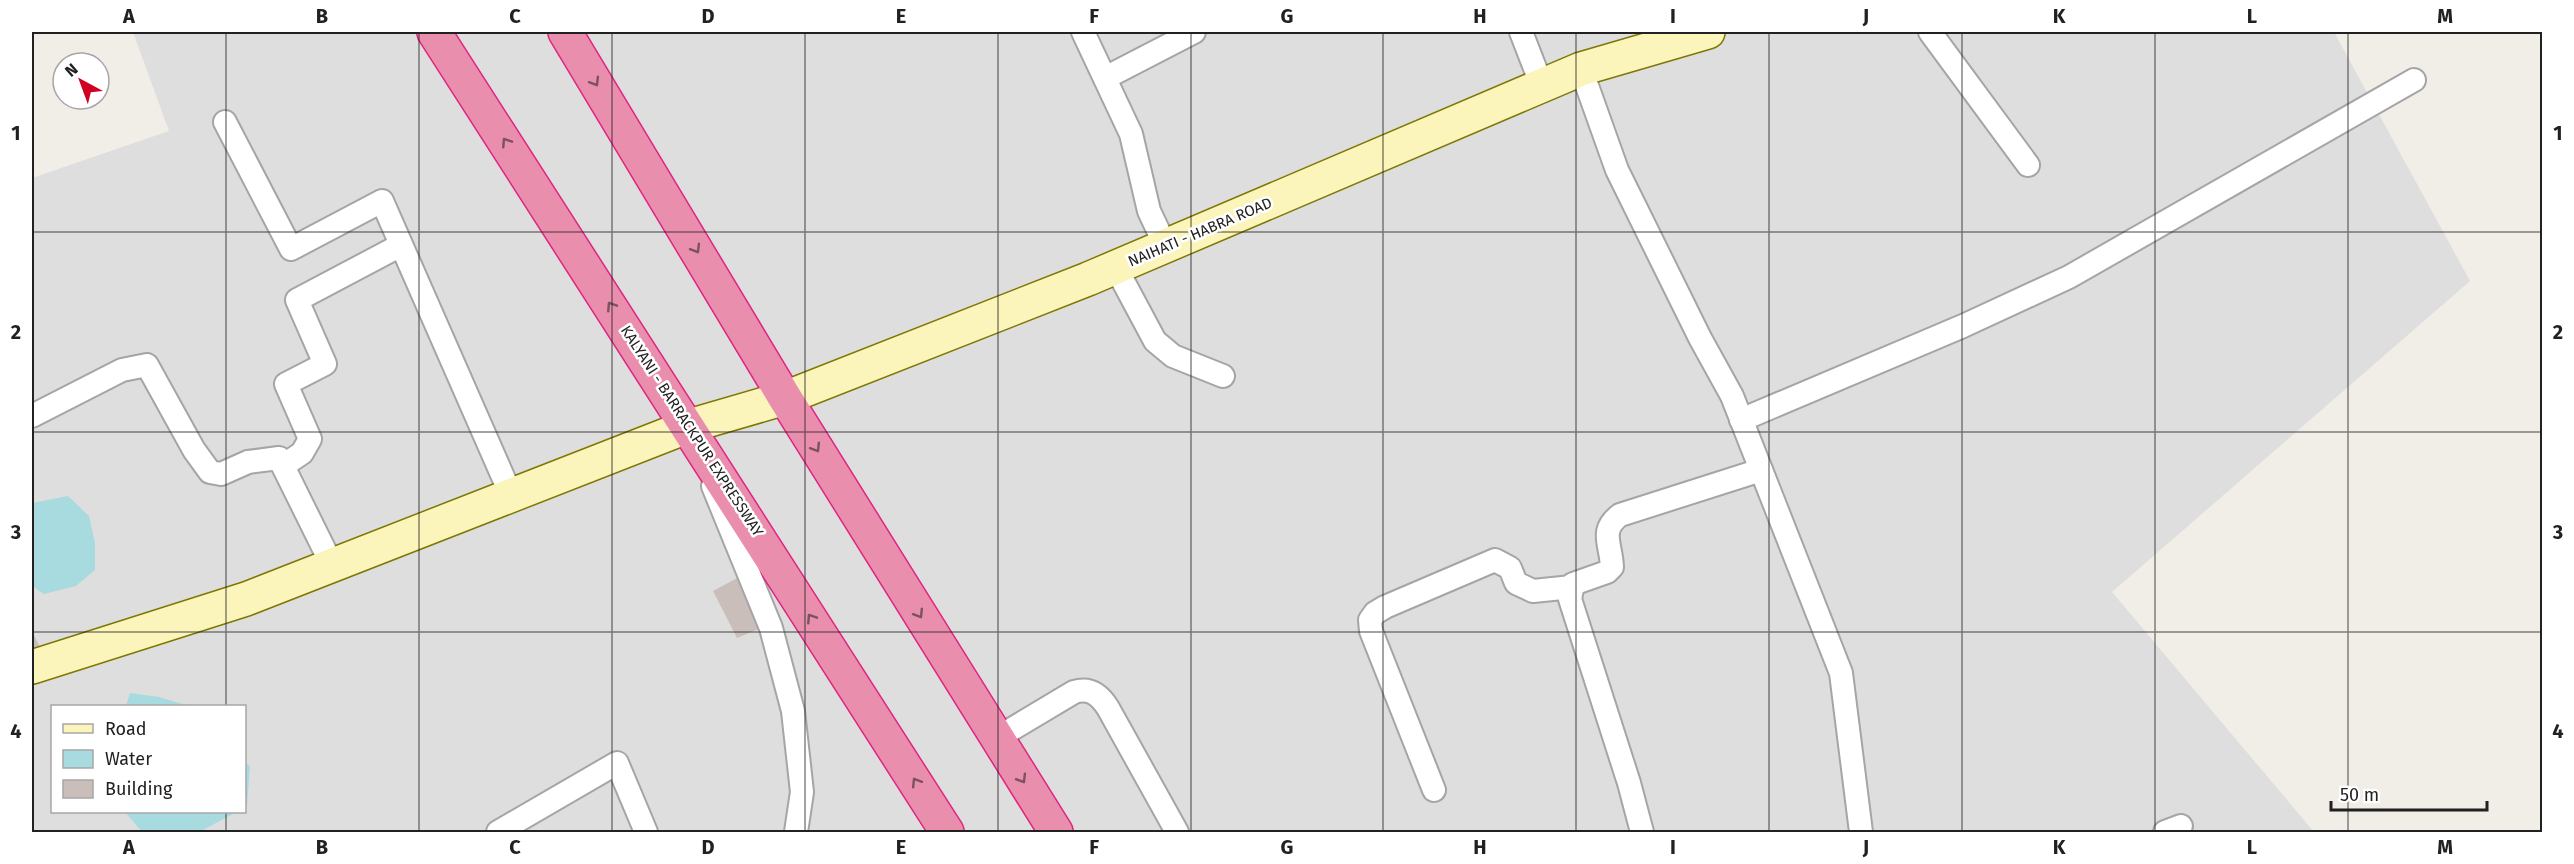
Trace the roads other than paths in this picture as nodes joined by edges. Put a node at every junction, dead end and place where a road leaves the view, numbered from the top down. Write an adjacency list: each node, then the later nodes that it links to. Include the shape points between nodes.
1 (434, 32): 21 (highway, KALYANI - BARRACKPUR EXPRESSWAY, one-way to 1)
2 (565, 32): 18 (highway, one-way to 18)
3 (1083, 32): 9 (street)
4 (1194, 32): 9 (street)
5 (1521, 32): 11 (street)
6 (1708, 32): 8 (main road, NAIHATI - HABRA ROAD)
7 (1930, 32): 13 (street)
8 (1581, 69): 11 (main road, NAIHATI - HABRA ROAD); 20 (street, via 1617,170)
9 (1105, 78): 15 (street, via 1131,134 1149,211)
10 (2414, 80): 20 (street, via 2069,277)
11 (1542, 86): 15 (main road, NAIHATI - HABRA ROAD)
12 (225, 122): 14 (street, via 291,249 382,201)
13 (2028, 165)
14 (400, 245): 22 (street, via 297,300 325,364 286,384 310,439 302,453); 24 (street)
15 (1166, 247): 16 (main road, NAIHATI - HABRA ROAD)
16 (1116, 267): 17 (street, via 1163,351); 18 (main road, NAIHATI - HABRA ROAD)
17 (1223, 376)
18 (785, 398): 21 (main road, NAIHATI - HABRA ROAD); 28 (highway, one-way to 28)
19 (32, 416): 22 (street, via 122,370 147,365 210,472 221,474 248,462 279,458)
20 (1741, 420): 23 (street)
21 (689, 426): 24 (main road, NAIHATI - HABRA ROAD); 32 (street, via 771,628 793,711 802,792); 33 (highway, KALYANI - BARRACKPUR EXPRESSWAY, one-way to 21)
22 (284, 465): 25 (street)
23 (1761, 470): 26 (street, via 1620,515 1609,524 1607,532 1612,567); 37 (street, via 1841,673)
24 (511, 495): 25 (main road, NAIHATI - HABRA ROAD)
25 (332, 565): 27 (main road, NAIHATI - HABRA ROAD, via 246,599)
26 (1572, 587): 29 (street, via 1533,591 1516,583 1510,568 1495,560 1385,607 1370,620); 36 (street, via 1569,599)
27 (32, 667)
28 (997, 738): 34 (highway, one-way to 34); 35 (street, via 1074,692 1093,692 1108,708)
29 (1434, 790)
30 (498, 832): 31 (street, via 617,763)
31 (646, 832)
32 (796, 832)
33 (946, 832)
34 (1056, 832)
35 (1177, 832)
36 (1642, 832)
37 (1861, 832)

